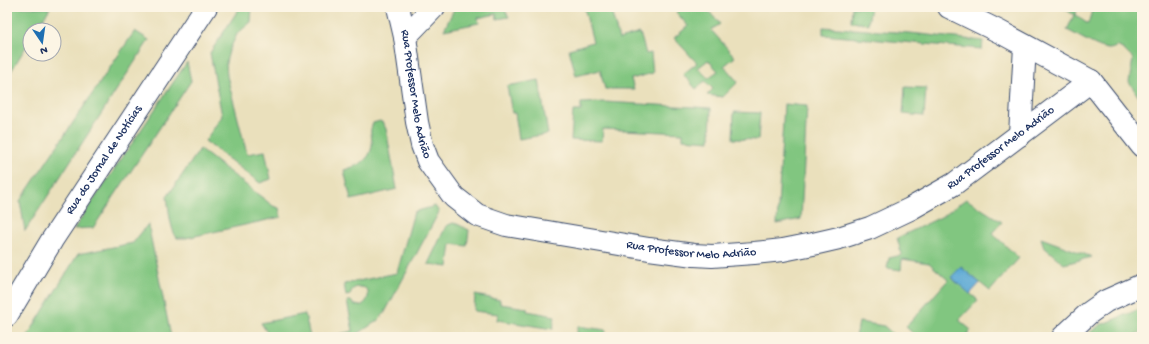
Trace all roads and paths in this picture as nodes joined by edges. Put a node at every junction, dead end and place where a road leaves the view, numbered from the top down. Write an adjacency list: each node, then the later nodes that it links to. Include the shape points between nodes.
1 (206, 7): 11 (street, Rua do Jornal de Notícias, via 52,240)
2 (398, 7): 5 (street, Rua Professor Melo Adrião)
3 (434, 7): 5 (street)
4 (949, 7): 6 (street)
5 (405, 37): 8 (street, Rua Professor Melo Adrião, via 422,145 428,161 454,198 477,215 506,225 586,239 712,256 770,252 813,244 856,233 910,209 954,184)
6 (1024, 46): 7 (street); 8 (street)
7 (1091, 81): 8 (street, Rua Professor Melo Adrião); 9 (street)
8 (1020, 135)
9 (1142, 146)
10 (1142, 285): 12 (street, via 1106,301 1089,312)
11 (7, 315)
12 (1063, 337)

